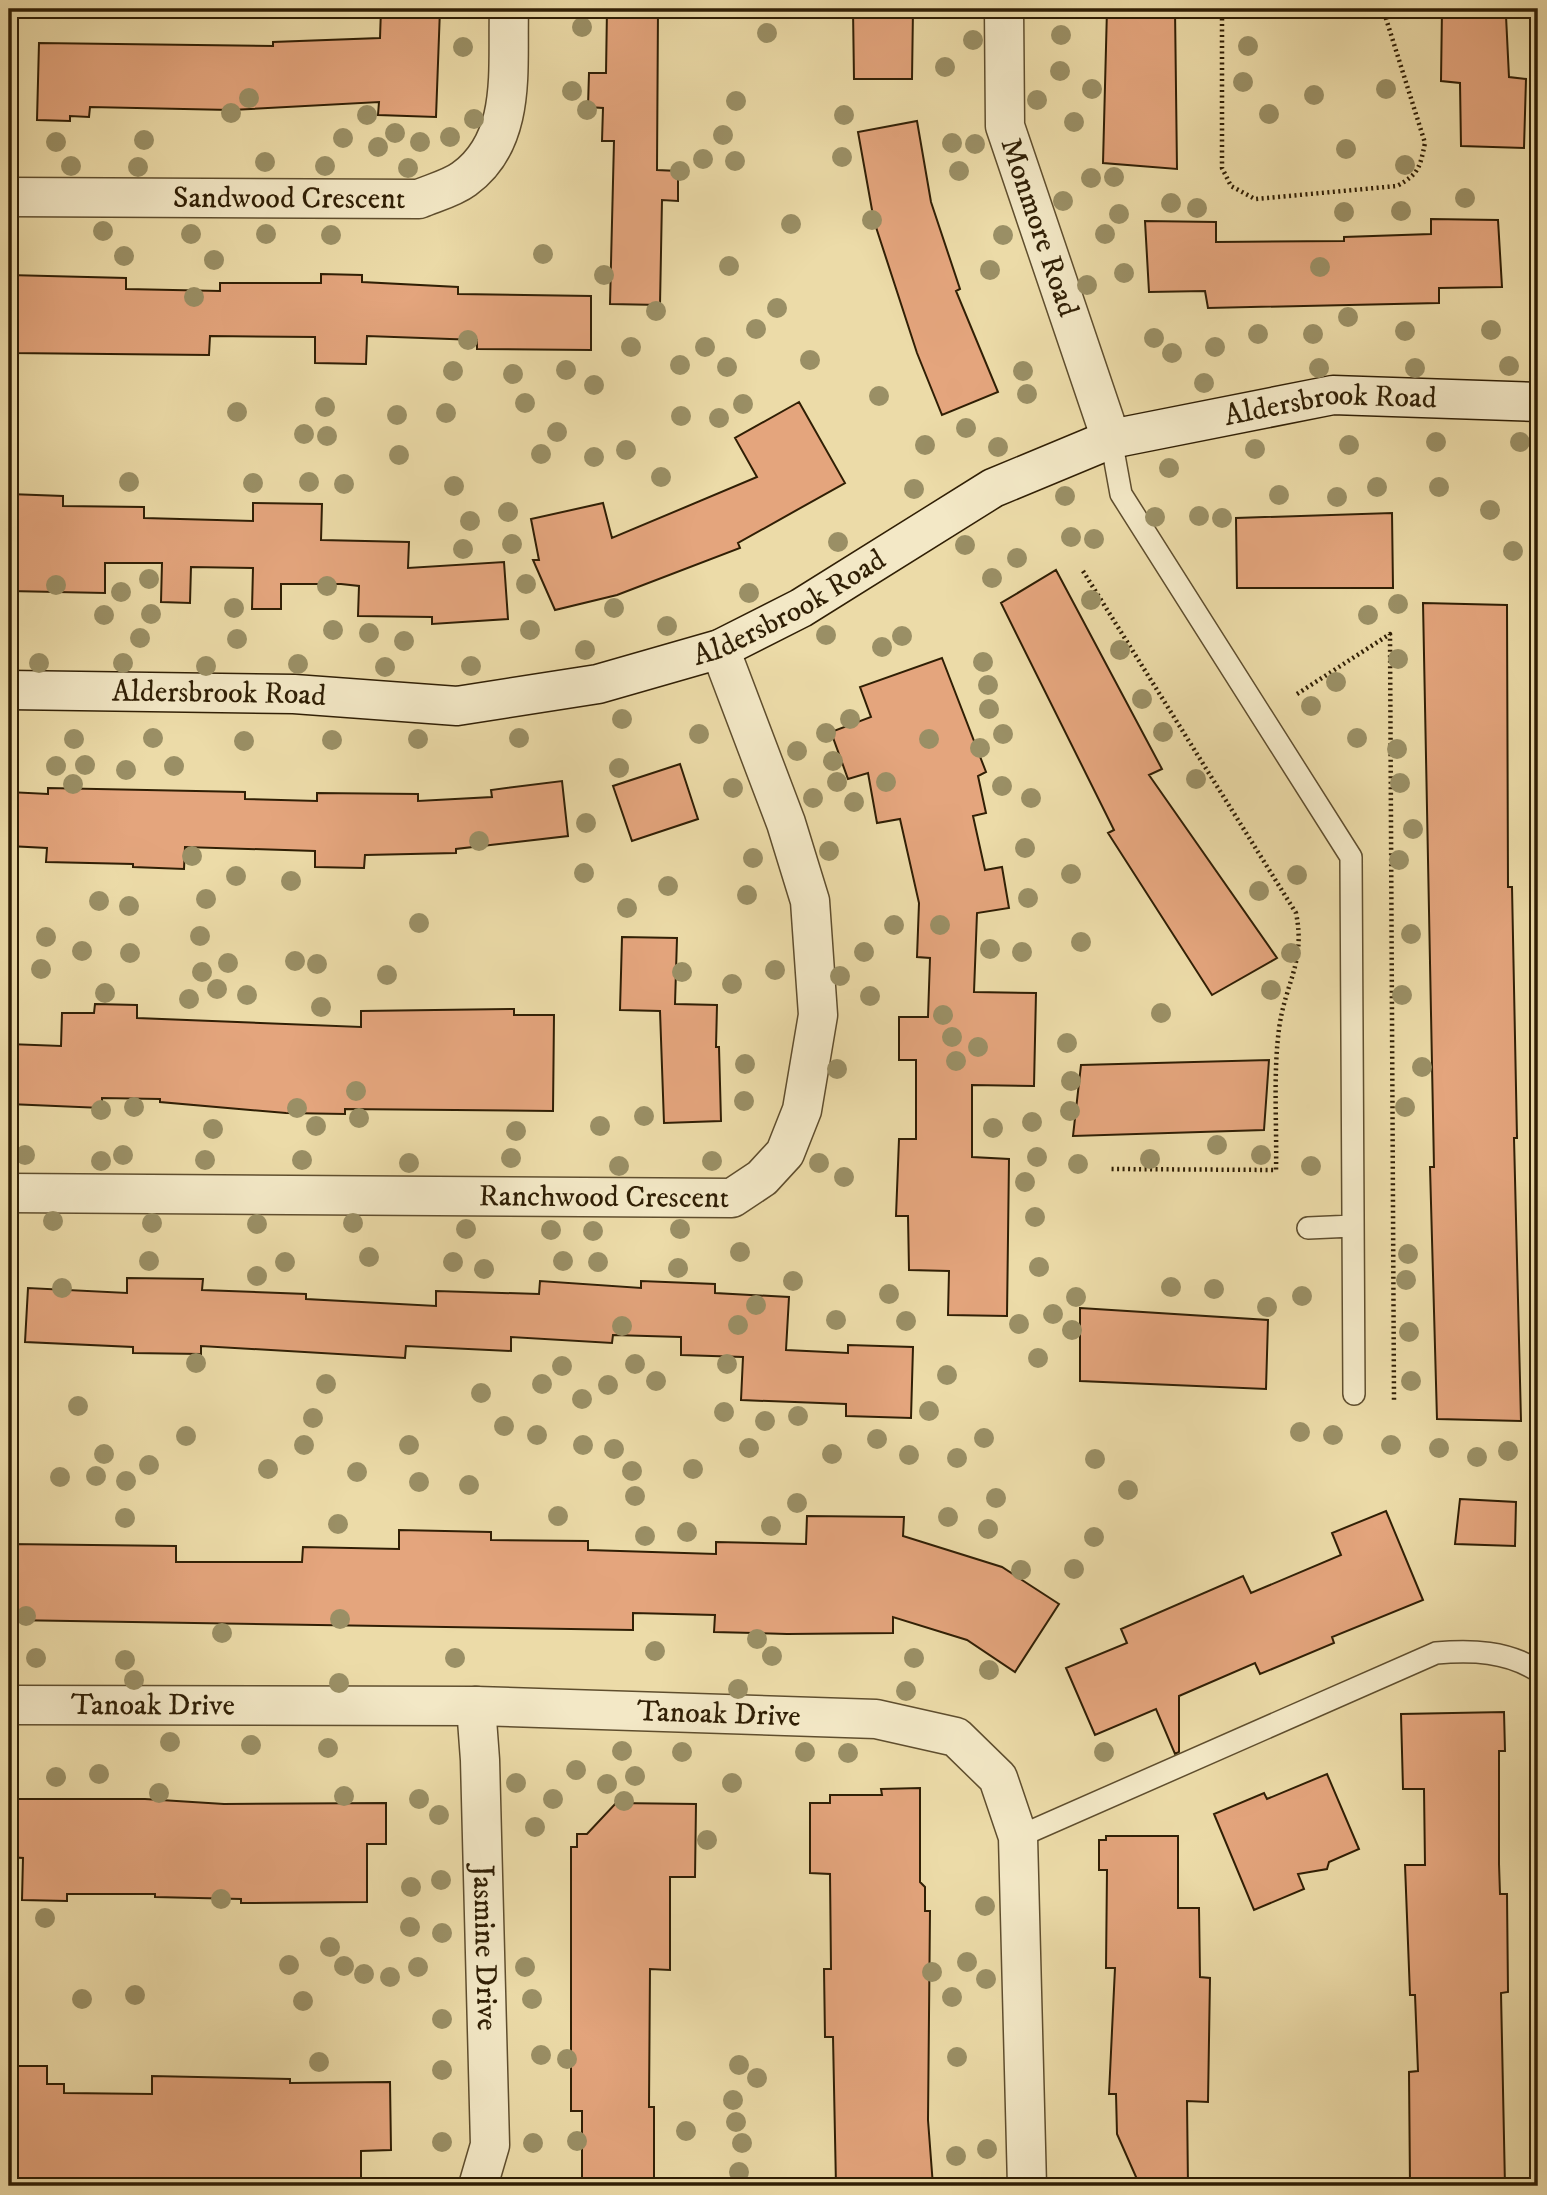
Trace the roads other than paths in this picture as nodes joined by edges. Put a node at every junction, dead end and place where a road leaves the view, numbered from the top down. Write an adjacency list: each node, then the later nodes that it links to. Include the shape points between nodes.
1 (509, 9): 3 (street, Sandwood Crescent, via 505,117 498,142 464,180 419,199)
2 (1004, 9): 5 (street, Monmore Road, via 1005,126)
3 (9, 197)
4 (1538, 402): 5 (street, Aldersbrook Road, via 1333,395)
5 (1111, 439): 6 (street, Aldersbrook Road, via 993,488 801,608); 9 (lane, via 1121,494 1351,857)
6 (720, 649): 7 (street, Aldersbrook Road, via 598,684 457,706 293,694); 8 (street, Ranchwood Crescent, via 786,823 811,914 818,1015 802,1110 785,1153 762,1178 732,1198)
7 (9, 690)
8 (9, 1193)
9 (1353, 1226): 10 (lane); 11 (lane)
10 (1308, 1228)
11 (1354, 1394)
12 (1538, 1671): 15 (lane, via 1513,1658 1472,1650 1436,1653)
13 (9, 1705): 14 (street, Tanoak Drive)
14 (476, 1706): 15 (street, Tanoak Drive, via 876,1718 956,1737 998,1778); 16 (street, Jasmine Drive, via 489,2145)
15 (1018, 1837): 17 (street, Tanoak Drive)
16 (478, 2186)
17 (1027, 2186)

